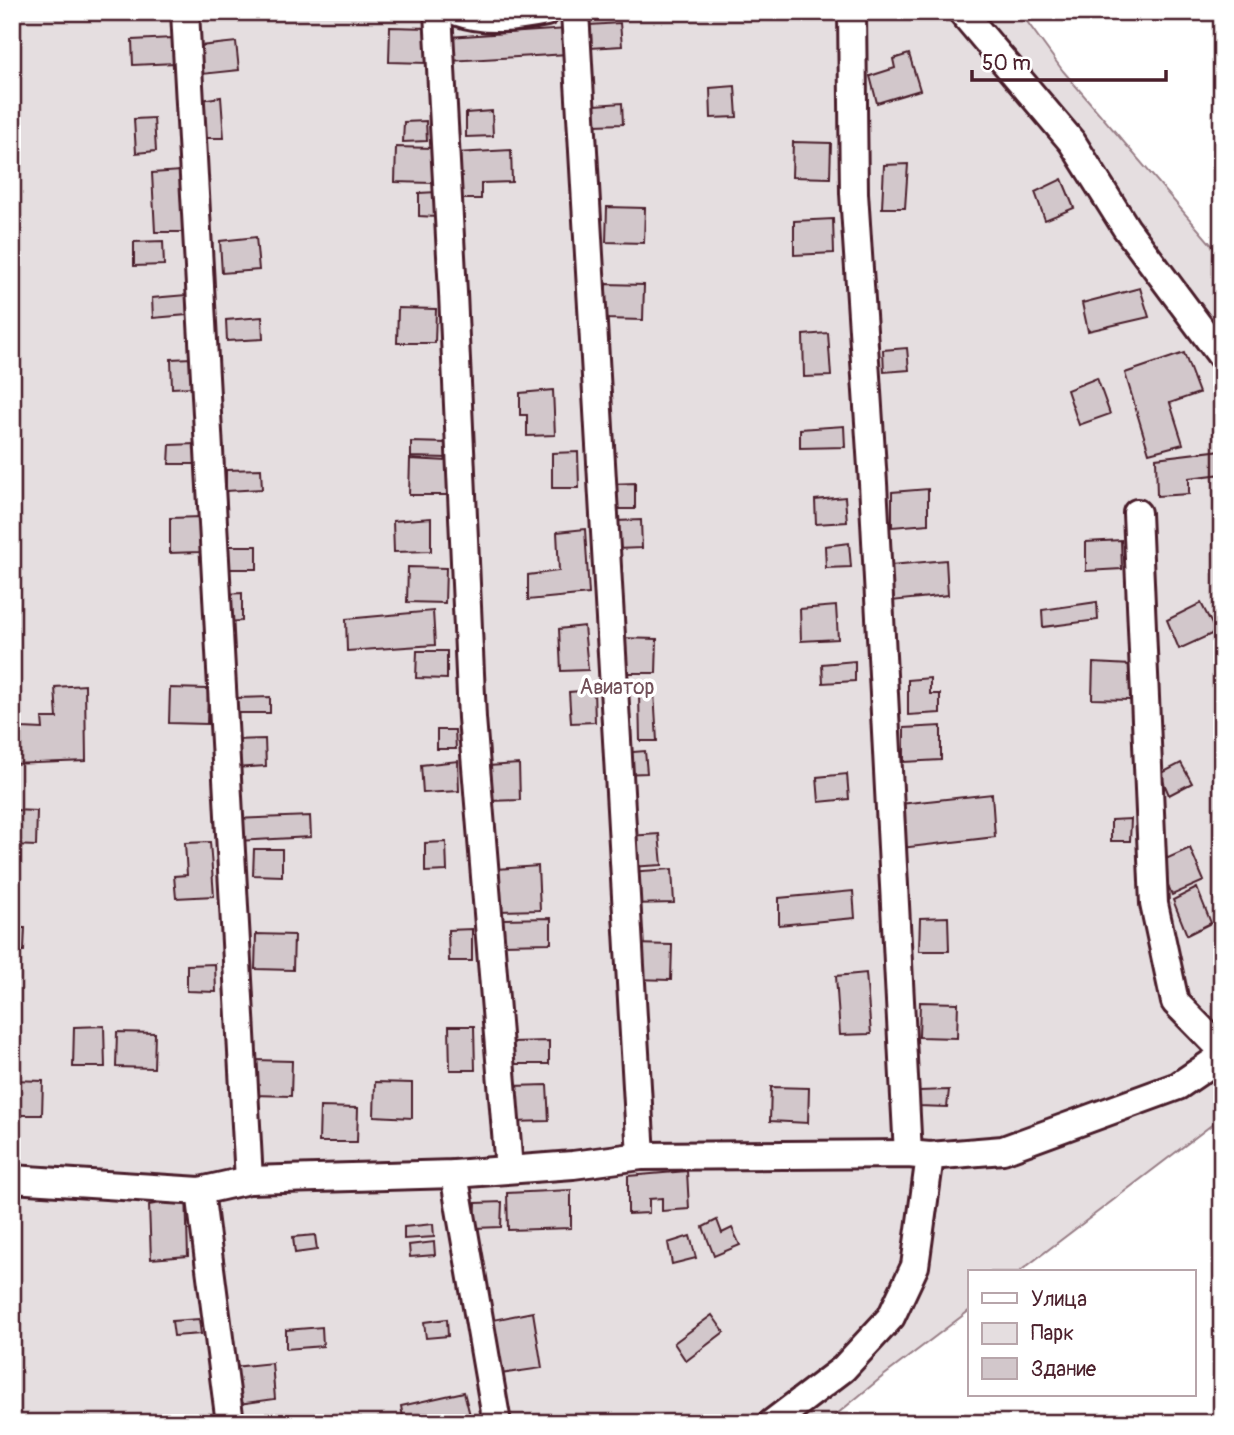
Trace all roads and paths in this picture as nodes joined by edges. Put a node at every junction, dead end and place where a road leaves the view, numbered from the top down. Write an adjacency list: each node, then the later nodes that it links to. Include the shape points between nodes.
1 (185, 12): 17 (street)
2 (438, 12): 14 (street, via 472,718)
3 (458, 12): 4 (street, via 513,18)
4 (546, 12)
5 (575, 12): 13 (street)
6 (852, 12): 12 (street, via 854,193)
7 (962, 12): 8 (street, via 1072,142 1126,228)
8 (1222, 357)
9 (1137, 513): 10 (street, via 1154,904 1175,1002)
10 (1222, 1050)
11 (1222, 1056): 12 (street, via 1178,1086 1003,1150)
12 (919, 1155): 13 (street); 21 (street, via 915,1266 891,1317 843,1369)
13 (640, 1156): 14 (street)
14 (509, 1169): 15 (street)
15 (454, 1174): 17 (street); 20 (street)
16 (12, 1179): 18 (street)
17 (249, 1181): 18 (street)
18 (200, 1191): 19 (street)
19 (230, 1423)
20 (497, 1423)
21 (772, 1423)

